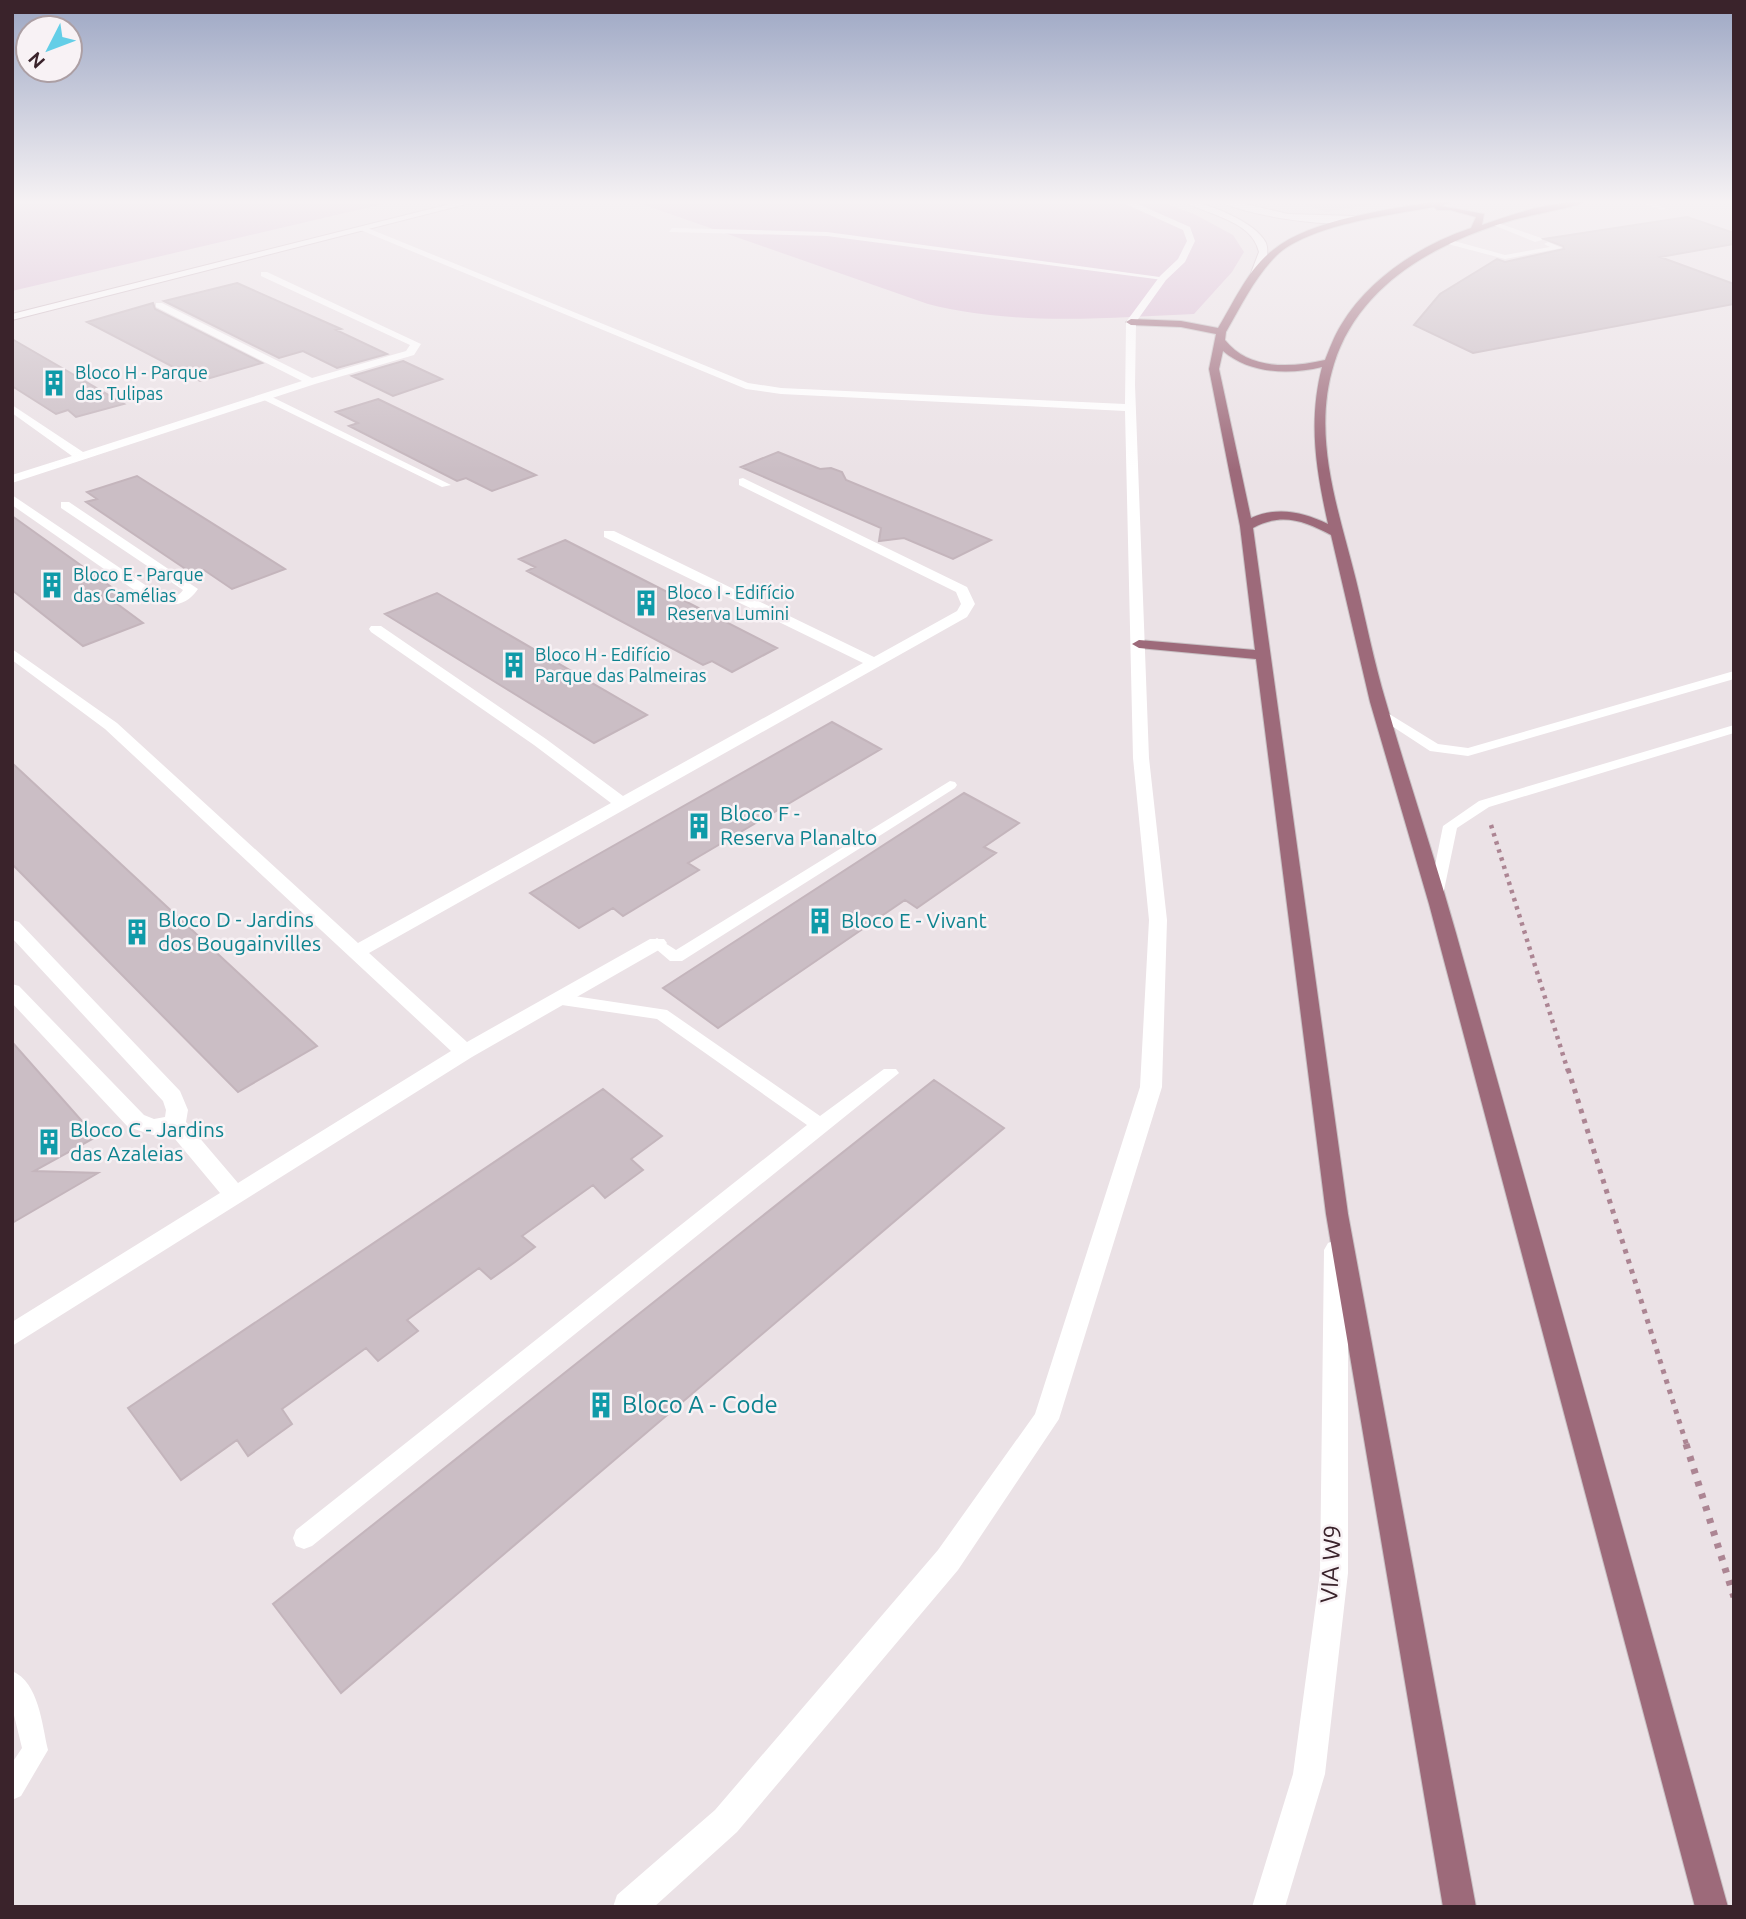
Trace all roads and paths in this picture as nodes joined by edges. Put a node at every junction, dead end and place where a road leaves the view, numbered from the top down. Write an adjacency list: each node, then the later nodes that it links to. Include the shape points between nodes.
1 (117, 291): 8 (street)
2 (300, 291): 12 (street, via 416,344 410,353)
3 (513, 291): 15 (street, via 746,386)
4 (1154, 291): 9 (street)
5 (1246, 291): 10 (main road)
6 (1372, 291): 11 (main road, via 1346,321)
7 (159, 305): 12 (street)
8 (12, 317)
9 (1131, 322): 10 (main road, via 1181,324); 15 (street)
10 (1219, 335): 11 (main road, via 1225,349 1264,366 1305,368); 22 (main road, via 1214,369)
11 (1329, 362): 24 (main road, via 1321,396 1319,460)
12 (311, 382): 13 (street)
13 (265, 397): 16 (street); 19 (lane)
14 (12, 408): 16 (street)
15 (1131, 408): 26 (street)
16 (82, 457): 17 (street)
17 (12, 479)
18 (743, 482): 29 (street, via 962,590 968,604 962,614)
19 (446, 485)
20 (12, 499): 21 (street, via 155,598 172,602 185,598 191,590)
21 (65, 505)
22 (1246, 526): 24 (main road, via 1260,516 1279,514 1308,518); 28 (main road)
23 (609, 534): 29 (street)
24 (1339, 534): 31 (main road)
25 (376, 629): 34 (street)
26 (1139, 644): 28 (main road); 53 (street, via 1141,758 1158,920 1151,1087 1046,1419 948,1560 726,1821)
27 (12, 653): 39 (street, via 111,726)
28 (1263, 654): 47 (main road)
29 (874, 663): 34 (street)
30 (1734, 675): 31 (lane, via 1468,752 1434,748)
31 (1381, 715): 36 (main road)
32 (1734, 729): 35 (lane)
33 (950, 785): 38 (lane, via 676,957)
34 (622, 803): 39 (street)
35 (1485, 804): 36 (lane, via 1450,826); 50 (path)
36 (1436, 895): 56 (main road)
37 (12, 926): 44 (street, via 172,1097 177,1110)
38 (657, 943): 41 (street)
39 (356, 952): 42 (street)
40 (12, 991): 44 (street, via 136,1121 153,1127)
41 (561, 999): 42 (street); 45 (lane, via 661,1014)
42 (465, 1052): 46 (street)
43 (890, 1073): 45 (lane)
44 (175, 1124): 46 (street)
45 (820, 1125): 49 (lane)
46 (236, 1196): 48 (street)
47 (1337, 1214): 54 (street, VIA W9, via 1334,1573 1309,1774); 55 (main road)
48 (12, 1335)
49 (304, 1538)
50 (1734, 1597)
51 (12, 1683): 52 (lane, via 23,1699 35,1750)
52 (12, 1787)
53 (629, 1907)
54 (1268, 1907)
55 (1460, 1907)
56 (1712, 1907)

